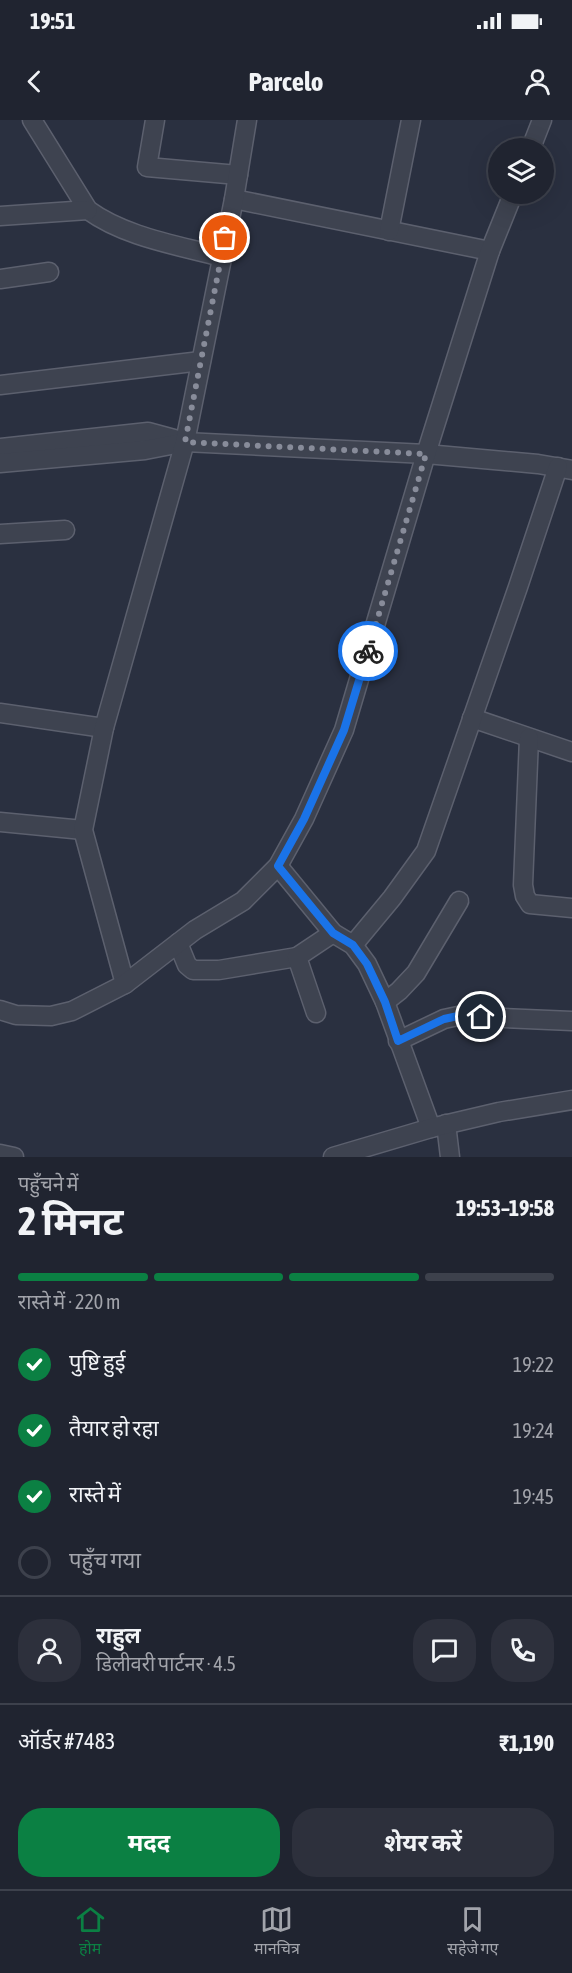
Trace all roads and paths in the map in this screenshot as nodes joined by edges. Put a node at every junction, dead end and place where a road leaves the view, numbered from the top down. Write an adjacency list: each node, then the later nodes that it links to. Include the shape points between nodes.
1 (32, 120): 10 (street)
2 (155, 120): 7 (street, via 147,167)
3 (247, 120): 7 (street)
4 (411, 120): 12 (street)
5 (542, 120): 6 (street)
6 (535, 138)
7 (238, 175): 8 (street)
8 (234, 199): 12 (street); 14 (street)
9 (509, 204): 13 (street)
10 (88, 210): 11 (street); 14 (street, via 138,234)
11 (0, 216)
12 (389, 231): 13 (street)
13 (490, 251): 21 (street)
14 (221, 257): 17 (street)
15 (49, 272): 16 (street)
16 (0, 279)
17 (201, 361): 18 (street); 19 (street)
18 (0, 385)
19 (185, 442): 20 (street, via 148,432); 21 (street); 22 (street, via 145,450); 28 (street)
20 (0, 448)
21 (426, 454): 23 (street); 33 (street, via 344,730)
22 (0, 463)
23 (565, 468): 27 (street)
24 (65, 530): 25 (street)
25 (0, 534)
26 (0, 712): 28 (street)
27 (472, 718): 29 (street); 38 (street, via 426,851)
28 (104, 728): 32 (street)
29 (530, 738): 30 (street); 35 (street, via 525,896 537,906)
30 (572, 752)
31 (0, 822): 32 (street)
32 (83, 830): 40 (street)
33 (278, 866): 36 (street); 37 (street, via 243,901)
34 (459, 901): 41 (street, via 416,973)
35 (572, 908)
36 (333, 933): 38 (street); 39 (street)
37 (178, 943): 39 (street, via 193,970 219,970); 40 (street)
38 (353, 945): 41 (street)
39 (297, 957): 43 (street)
40 (125, 984): 42 (street, via 72,1011 51,1016 16,1015)
41 (385, 1002): 45 (street)
42 (0, 1010)
43 (316, 1012)
44 (572, 1021): 45 (street, via 458,1016)
45 (398, 1041): 47 (street)
46 (572, 1100): 47 (street)
47 (438, 1126): 50 (street); 51 (street)
48 (0, 1154): 49 (street)
49 (14, 1157)
50 (333, 1157)
51 (450, 1157)

